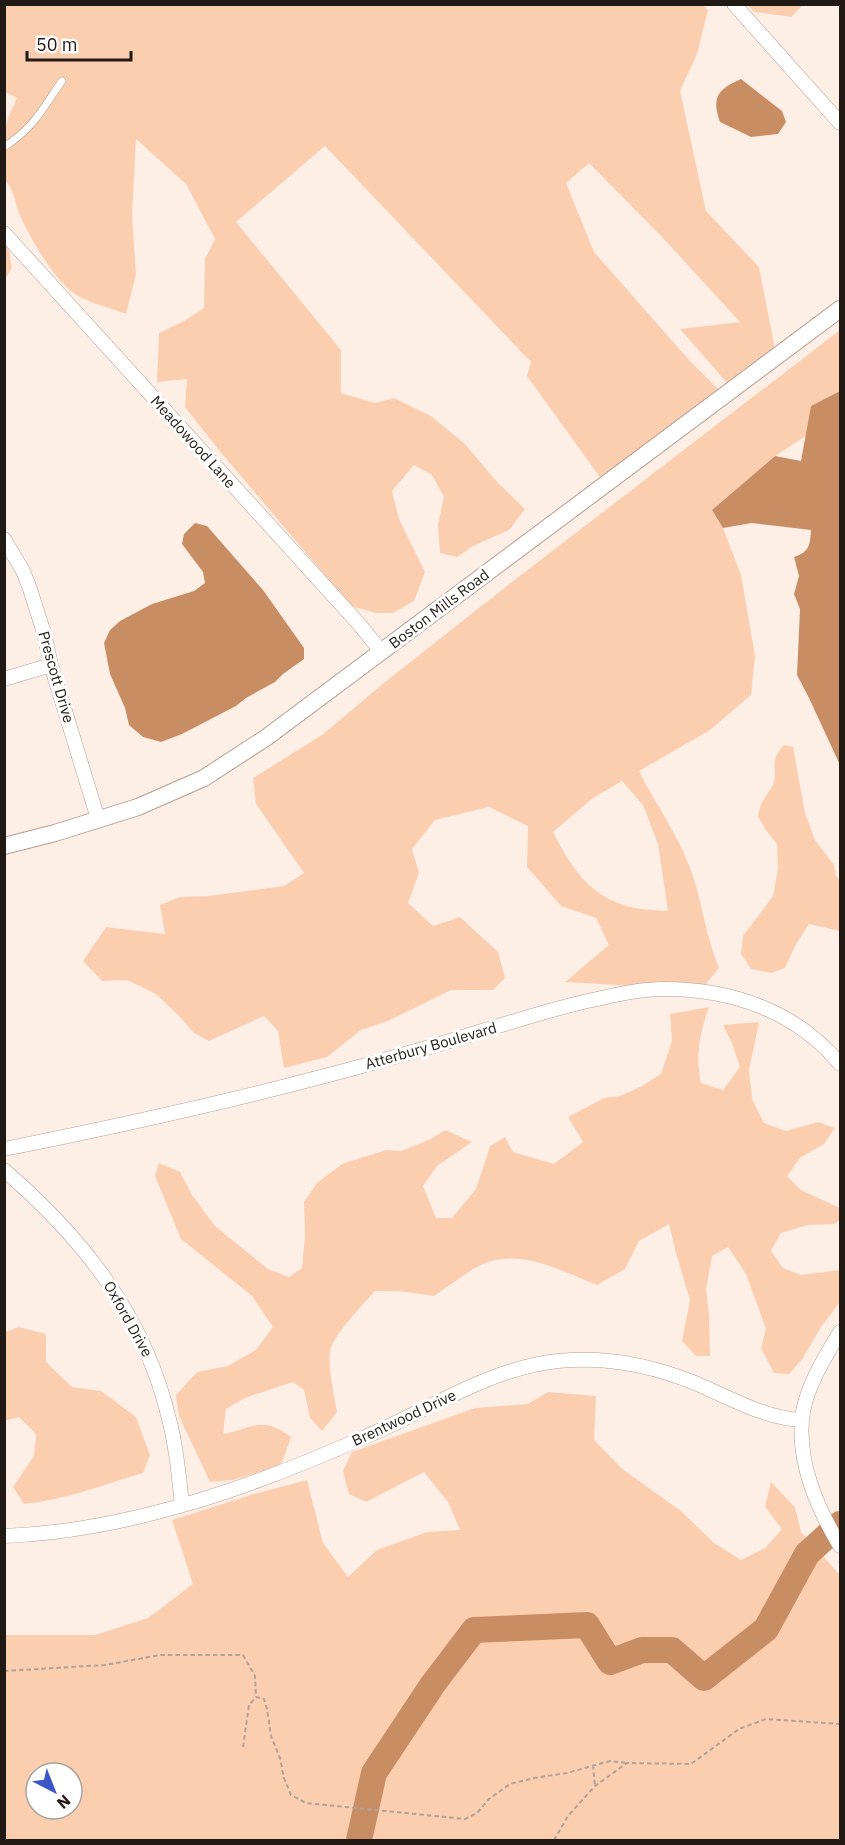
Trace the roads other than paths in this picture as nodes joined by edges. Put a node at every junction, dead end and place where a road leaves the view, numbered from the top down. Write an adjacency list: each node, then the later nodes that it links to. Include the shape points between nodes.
1 (734, 4): 3 (street)
2 (62, 81): 4 (lane, via 28,129)
3 (840, 123)
4 (4, 147)
5 (4, 233): 8 (street, Meadowood Lane, via 359,624)
6 (840, 309): 8 (street, Boston Mills Road)
7 (4, 539): 9 (street, Prescott Drive, via 30,589)
8 (379, 653): 11 (street, Boston Mills Road, via 219,769 165,796)
9 (51, 665): 10 (street); 11 (street, Prescott Drive)
10 (4, 679)
11 (98, 819): 12 (street, Boston Mills Road)
12 (4, 846)
13 (840, 1064): 14 (street, Atterbury Boulevard, via 813,1036 753,1002 724,994 663,988 564,1006 415,1052 248,1096)
14 (4, 1149)
15 (4, 1170): 18 (street, Oxford Drive, via 37,1198 78,1243 131,1318 150,1355 170,1424)
16 (840, 1332): 17 (street, via 824,1358)
17 (802, 1420): 18 (street, Brentwood Drive, via 768,1414 693,1383 630,1363 557,1361 512,1370 483,1381 346,1446); 20 (street, via 811,1485)
18 (182, 1505): 19 (street, Brentwood Drive, via 111,1522)
19 (4, 1536)
20 (840, 1546)

